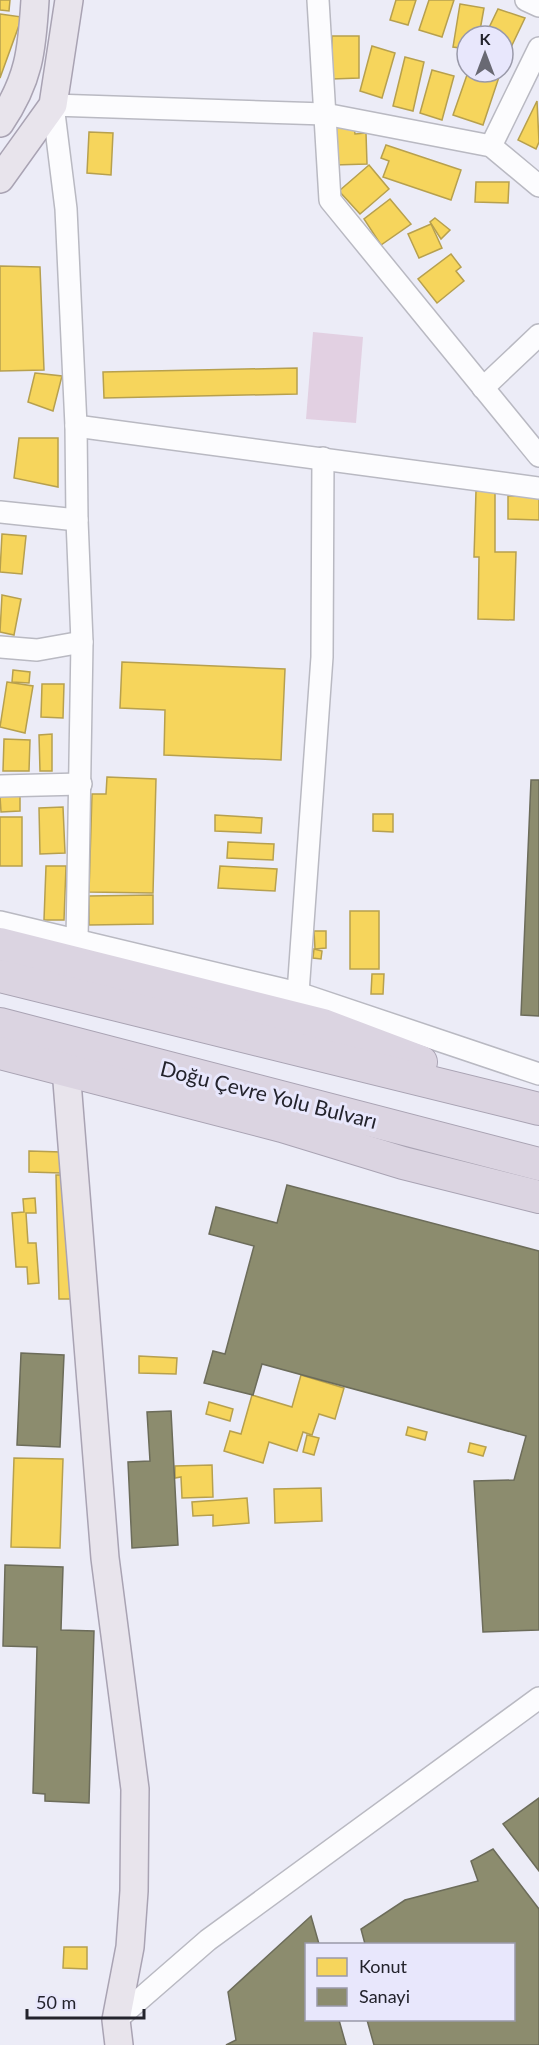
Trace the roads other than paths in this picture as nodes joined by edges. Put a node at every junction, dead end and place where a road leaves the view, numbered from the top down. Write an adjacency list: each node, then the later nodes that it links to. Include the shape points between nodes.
1 (35, 0): 9 (main road, via 32,50 18,96)
2 (69, 0): 7 (main road)
3 (318, 0): 8 (street)
4 (526, 0): 5 (street)
5 (539, 6)
6 (539, 48): 10 (street)
7 (53, 105): 8 (street); 11 (main road); 15 (street, via 66,209)
8 (325, 114): 10 (street); 14 (street, via 330,200)
9 (0, 123)
10 (491, 146): 12 (street)
11 (0, 179)
12 (539, 186)
13 (539, 335): 14 (street)
14 (483, 388): 16 (street)
15 (76, 426): 17 (street); 20 (street)
16 (539, 456)
17 (323, 458): 18 (street); 29 (street, via 322,657)
18 (539, 488)
19 (0, 513): 20 (street)
20 (76, 520): 21 (street)
21 (82, 642): 22 (street, via 37,650); 23 (street)
22 (0, 646)
23 (81, 784): 24 (street); 26 (street)
24 (0, 786)
25 (0, 922): 26 (street)
26 (77, 940): 29 (street)
27 (0, 944): 31 (highway)
28 (0, 976): 35 (highway)
29 (298, 993): 34 (street)
30 (0, 1024): 37 (highway, Doğu Çevre Yolu Bulvarı)
31 (323, 1025): 34 (street); 35 (highway, via 413,1058)
32 (0, 1053): 33 (highway)
33 (66, 1069): 38 (highway); 40 (main road, via 105,1558 135,1789 134,1891)
34 (539, 1074)
35 (489, 1095): 36 (highway)
36 (539, 1109)
37 (539, 1164)
38 (539, 1197)
39 (539, 1698): 40 (street, via 235,1920)
40 (118, 2032)

